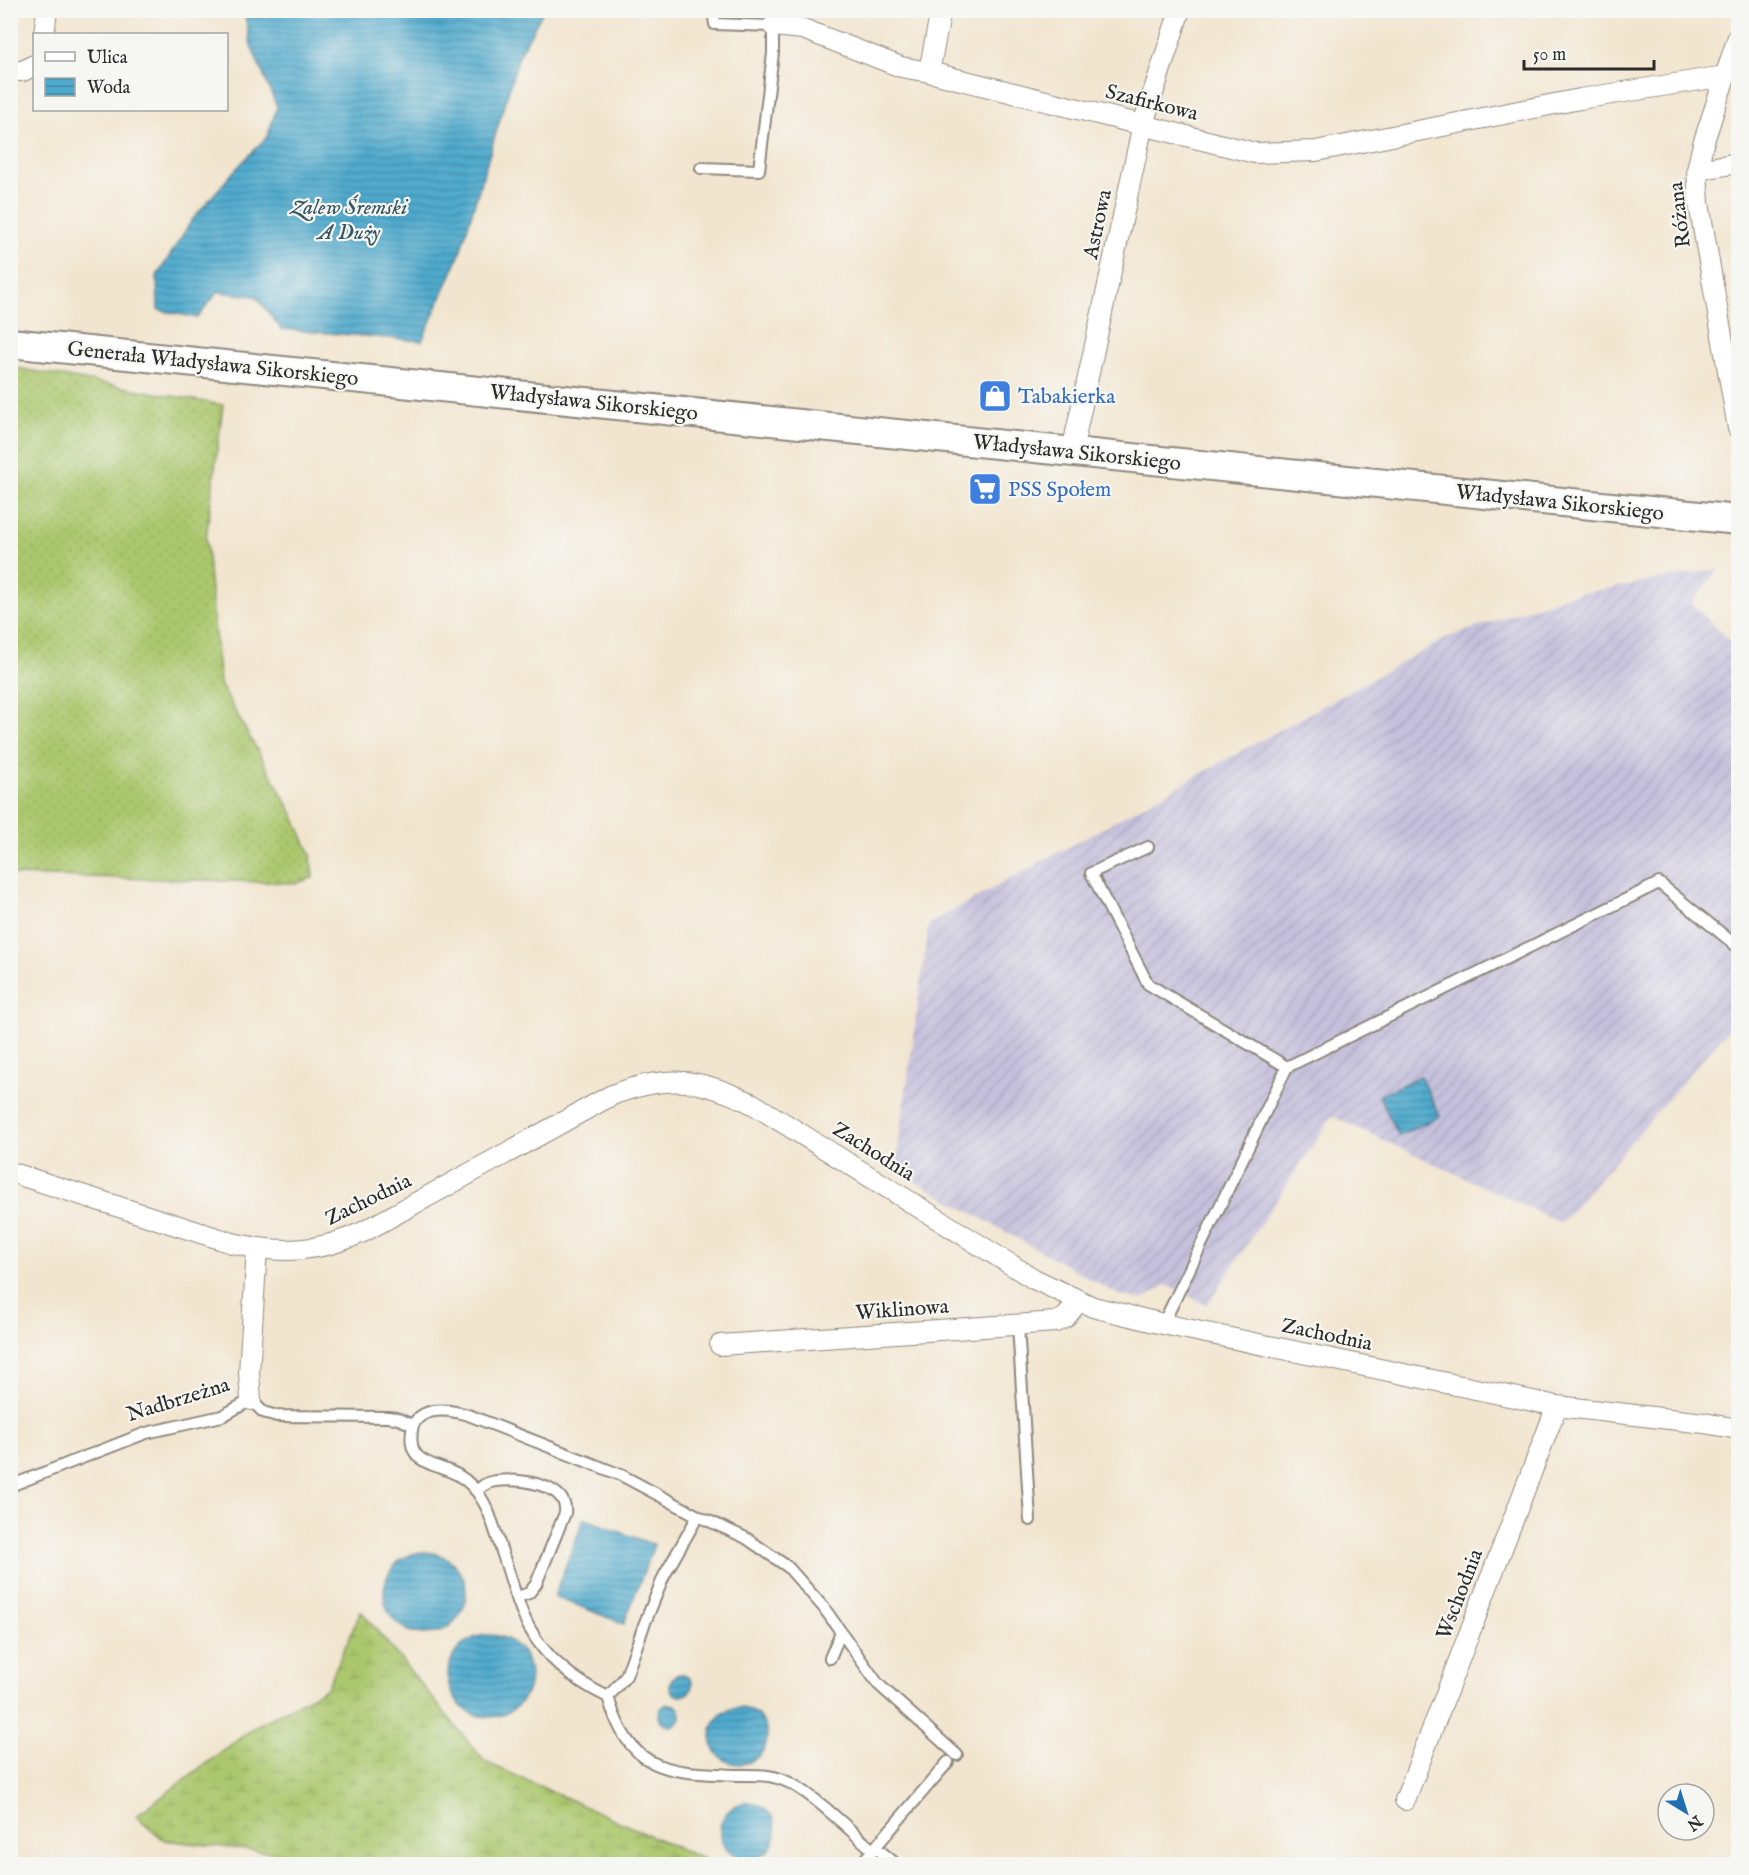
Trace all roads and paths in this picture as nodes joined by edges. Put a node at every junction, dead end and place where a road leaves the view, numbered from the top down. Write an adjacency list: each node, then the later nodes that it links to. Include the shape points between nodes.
1 (46, 10): 6 (street)
2 (713, 10): 5 (lane, via 715,24)
3 (941, 10): 10 (street)
4 (1180, 10): 12 (street, Astrowa)
5 (773, 26): 10 (street, Szafirkowa, via 803,29 901,67); 14 (lane, via 759,170)
6 (44, 33)
7 (1738, 37): 11 (street, Różana)
8 (33, 66): 9 (street)
9 (10, 72)
10 (929, 72): 12 (street, Szafirkowa)
11 (1725, 76): 12 (street, Szafirkowa, via 1580,99 1316,151 1256,153); 15 (street, Różana)
12 (1143, 124): 19 (street, Astrowa)
13 (1738, 163): 15 (street)
14 (701, 168)
15 (1697, 170): 18 (street, Różana)
16 (10, 343): 17 (main road, Generała Władysława Sikorskiego)
17 (416, 384): 19 (main road, Władysława Sikorskiego)
18 (1738, 428)
19 (1072, 451): 20 (main road, Władysława Sikorskiego)
20 (1738, 520)
21 (1148, 847): 23 (lane, via 1091,873 1148,984)
22 (1738, 947): 23 (lane, via 1659,882)
23 (1287, 1067): 27 (lane)
24 (10, 1172): 25 (street, Zachodnia)
25 (257, 1248): 26 (street, Zachodnia, via 310,1250 350,1238 612,1095 655,1082 684,1082 714,1087 753,1104 1034,1280); 30 (street, Nadbrzeżna, via 249,1373)
26 (1078, 1302): 27 (street, Zachodnia); 28 (street, Wiklinowa, via 1060,1321)
27 (1163, 1324): 31 (street, Zachodnia)
28 (1018, 1325): 29 (street, Wiklinowa); 37 (lane)
29 (720, 1345)
30 (251, 1400): 32 (lane, via 263,1412 277,1416 388,1417); 34 (lane, Nadbrzeżna, via 230,1413 146,1433)
31 (1557, 1406): 33 (street, Zachodnia); 42 (street, Wschodnia)
32 (413, 1425): 35 (lane, via 412,1446 420,1459 456,1474); 36 (lane, via 420,1416 434,1411 460,1412 621,1475)
33 (1738, 1429)
34 (10, 1486)
35 (476, 1491): 38 (lane, via 484,1502); 38 (lane, via 489,1483 520,1481 547,1488 565,1501 565,1513 536,1584 529,1593)
36 (698, 1516): 39 (lane, via 746,1538 788,1567); 41 (lane, via 664,1576 626,1676)
37 (1030, 1520)
38 (518, 1597): 41 (lane, via 529,1628 548,1653 570,1674)
39 (842, 1632): 40 (lane); 43 (lane, via 878,1684 952,1758)
40 (830, 1658)
41 (608, 1697): 43 (lane, via 625,1737 646,1760 679,1772 783,1779)
42 (1405, 1800)
43 (874, 1848): 44 (lane); 45 (lane)
44 (861, 1864)
45 (896, 1864)

